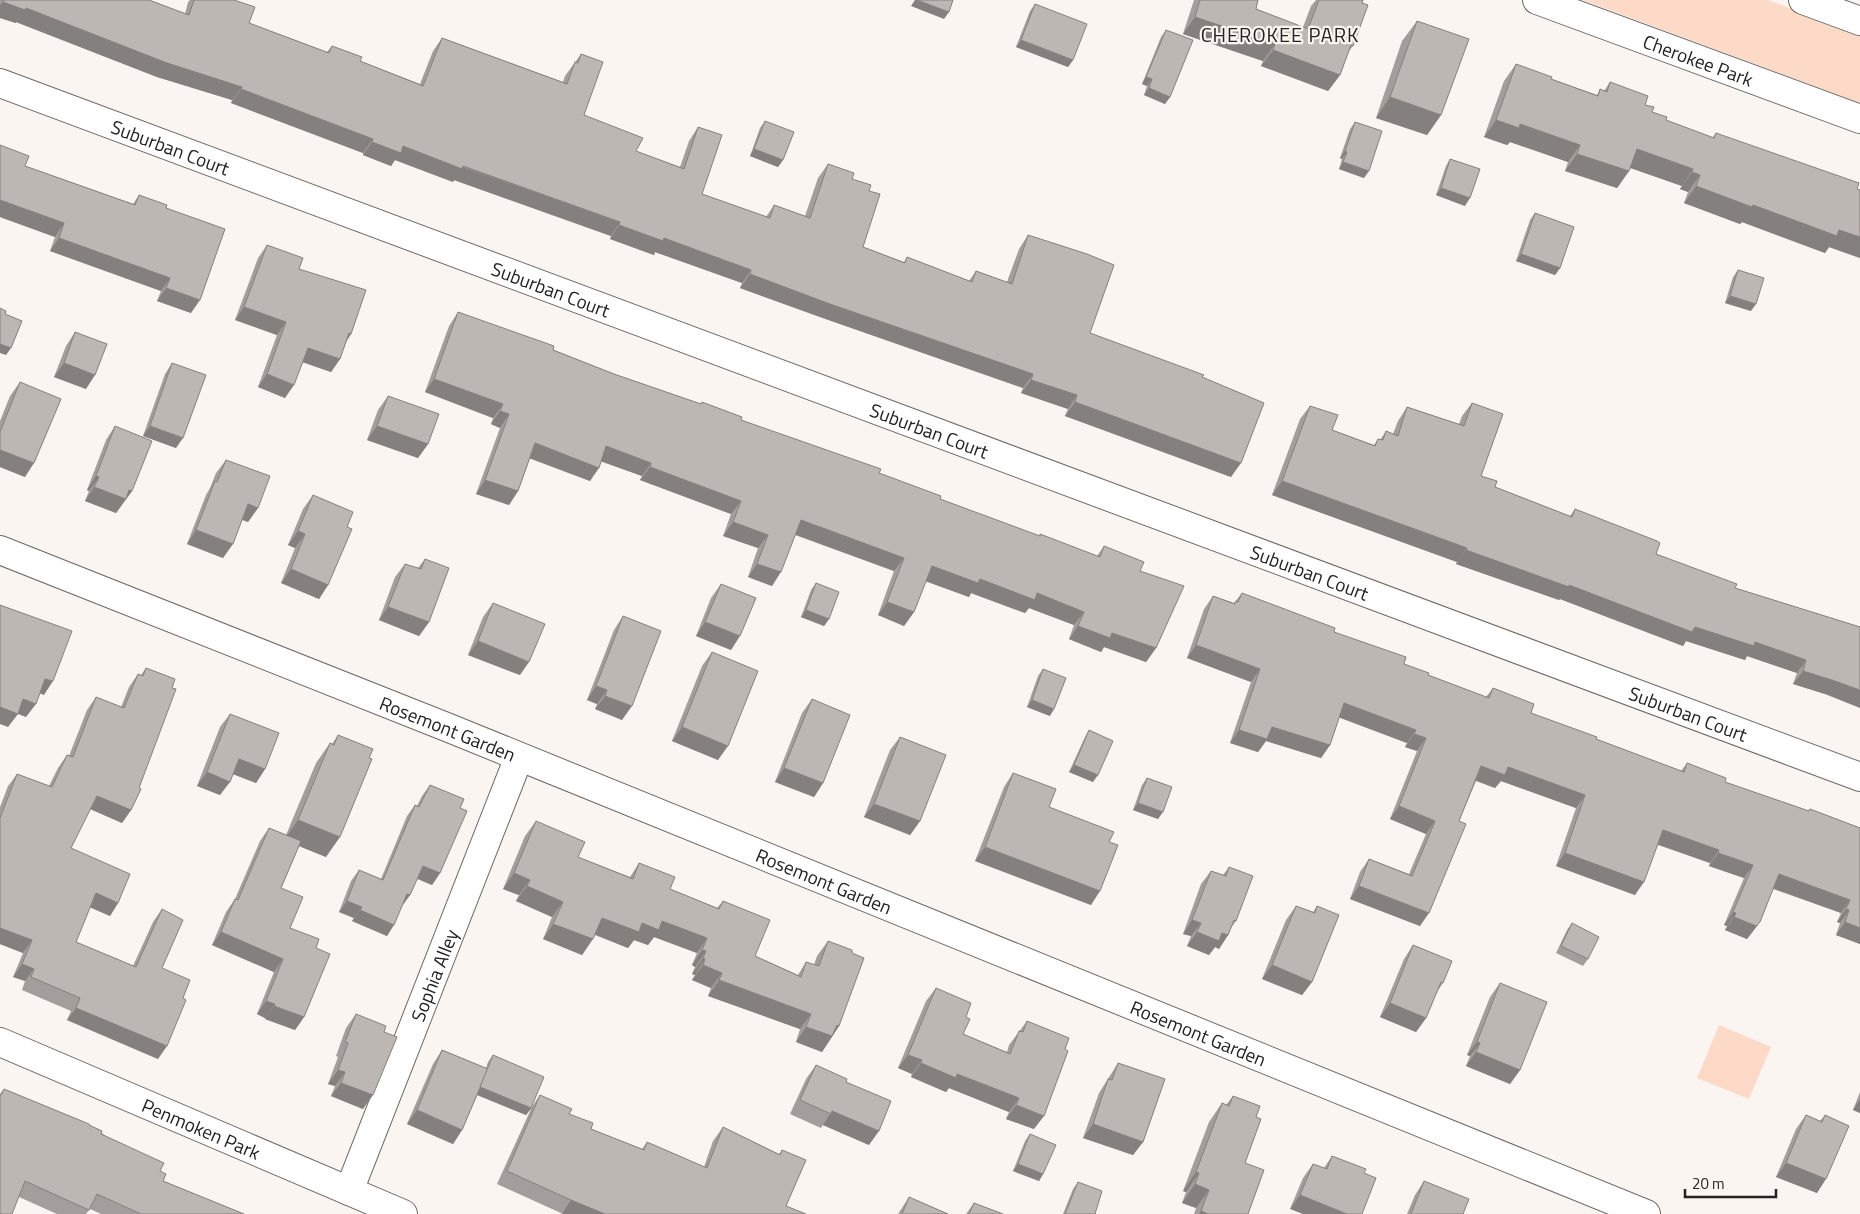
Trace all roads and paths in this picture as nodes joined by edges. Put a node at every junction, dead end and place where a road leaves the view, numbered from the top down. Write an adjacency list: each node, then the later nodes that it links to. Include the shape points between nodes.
1 (1537, 0): 5 (street, Cherokee Park)
2 (1803, 0): 3 (street)
3 (1860, 21)
4 (0, 83): 8 (street, Suburban Court)
5 (1860, 119)
6 (0, 550): 7 (street, Rosemont Garden)
7 (519, 757): 10 (street, Sophia Alley); 12 (street, Rosemont Garden)
8 (1860, 776)
9 (0, 1042): 10 (street, Penmoken Park)
10 (349, 1191): 11 (street, Penmoken Park)
11 (403, 1214)
12 (1646, 1214)

